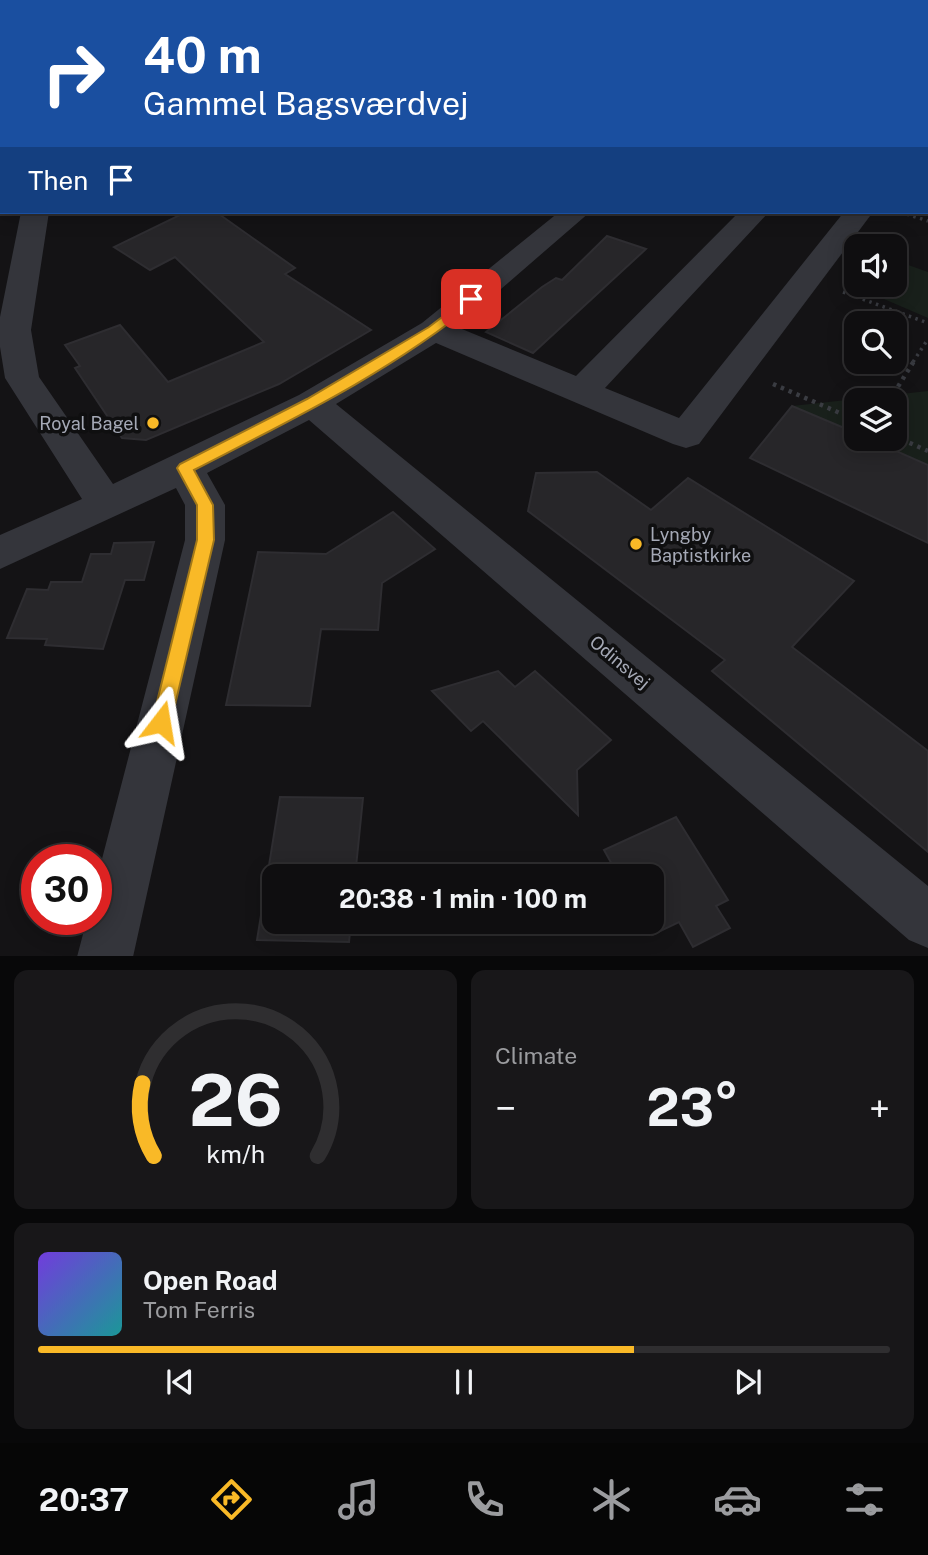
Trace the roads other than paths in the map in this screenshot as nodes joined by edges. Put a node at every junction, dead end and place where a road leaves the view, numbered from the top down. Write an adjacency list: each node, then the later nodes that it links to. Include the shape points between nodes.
1 (42, 214): 9 (street, via 14,330 22,378)
2 (574, 214): 5 (street)
3 (753, 214): 6 (street)
4 (857, 214): 6 (street, via 685,435)
5 (434, 330): 6 (street); 7 (street)
6 (582, 391)
7 (312, 403): 8 (street); 11 (street, Odinsvej)
8 (185, 468): 9 (street); 12 (street, via 205,505 205,540)
9 (106, 504): 10 (street)
10 (0, 553)
11 (928, 920)
12 (105, 956)

